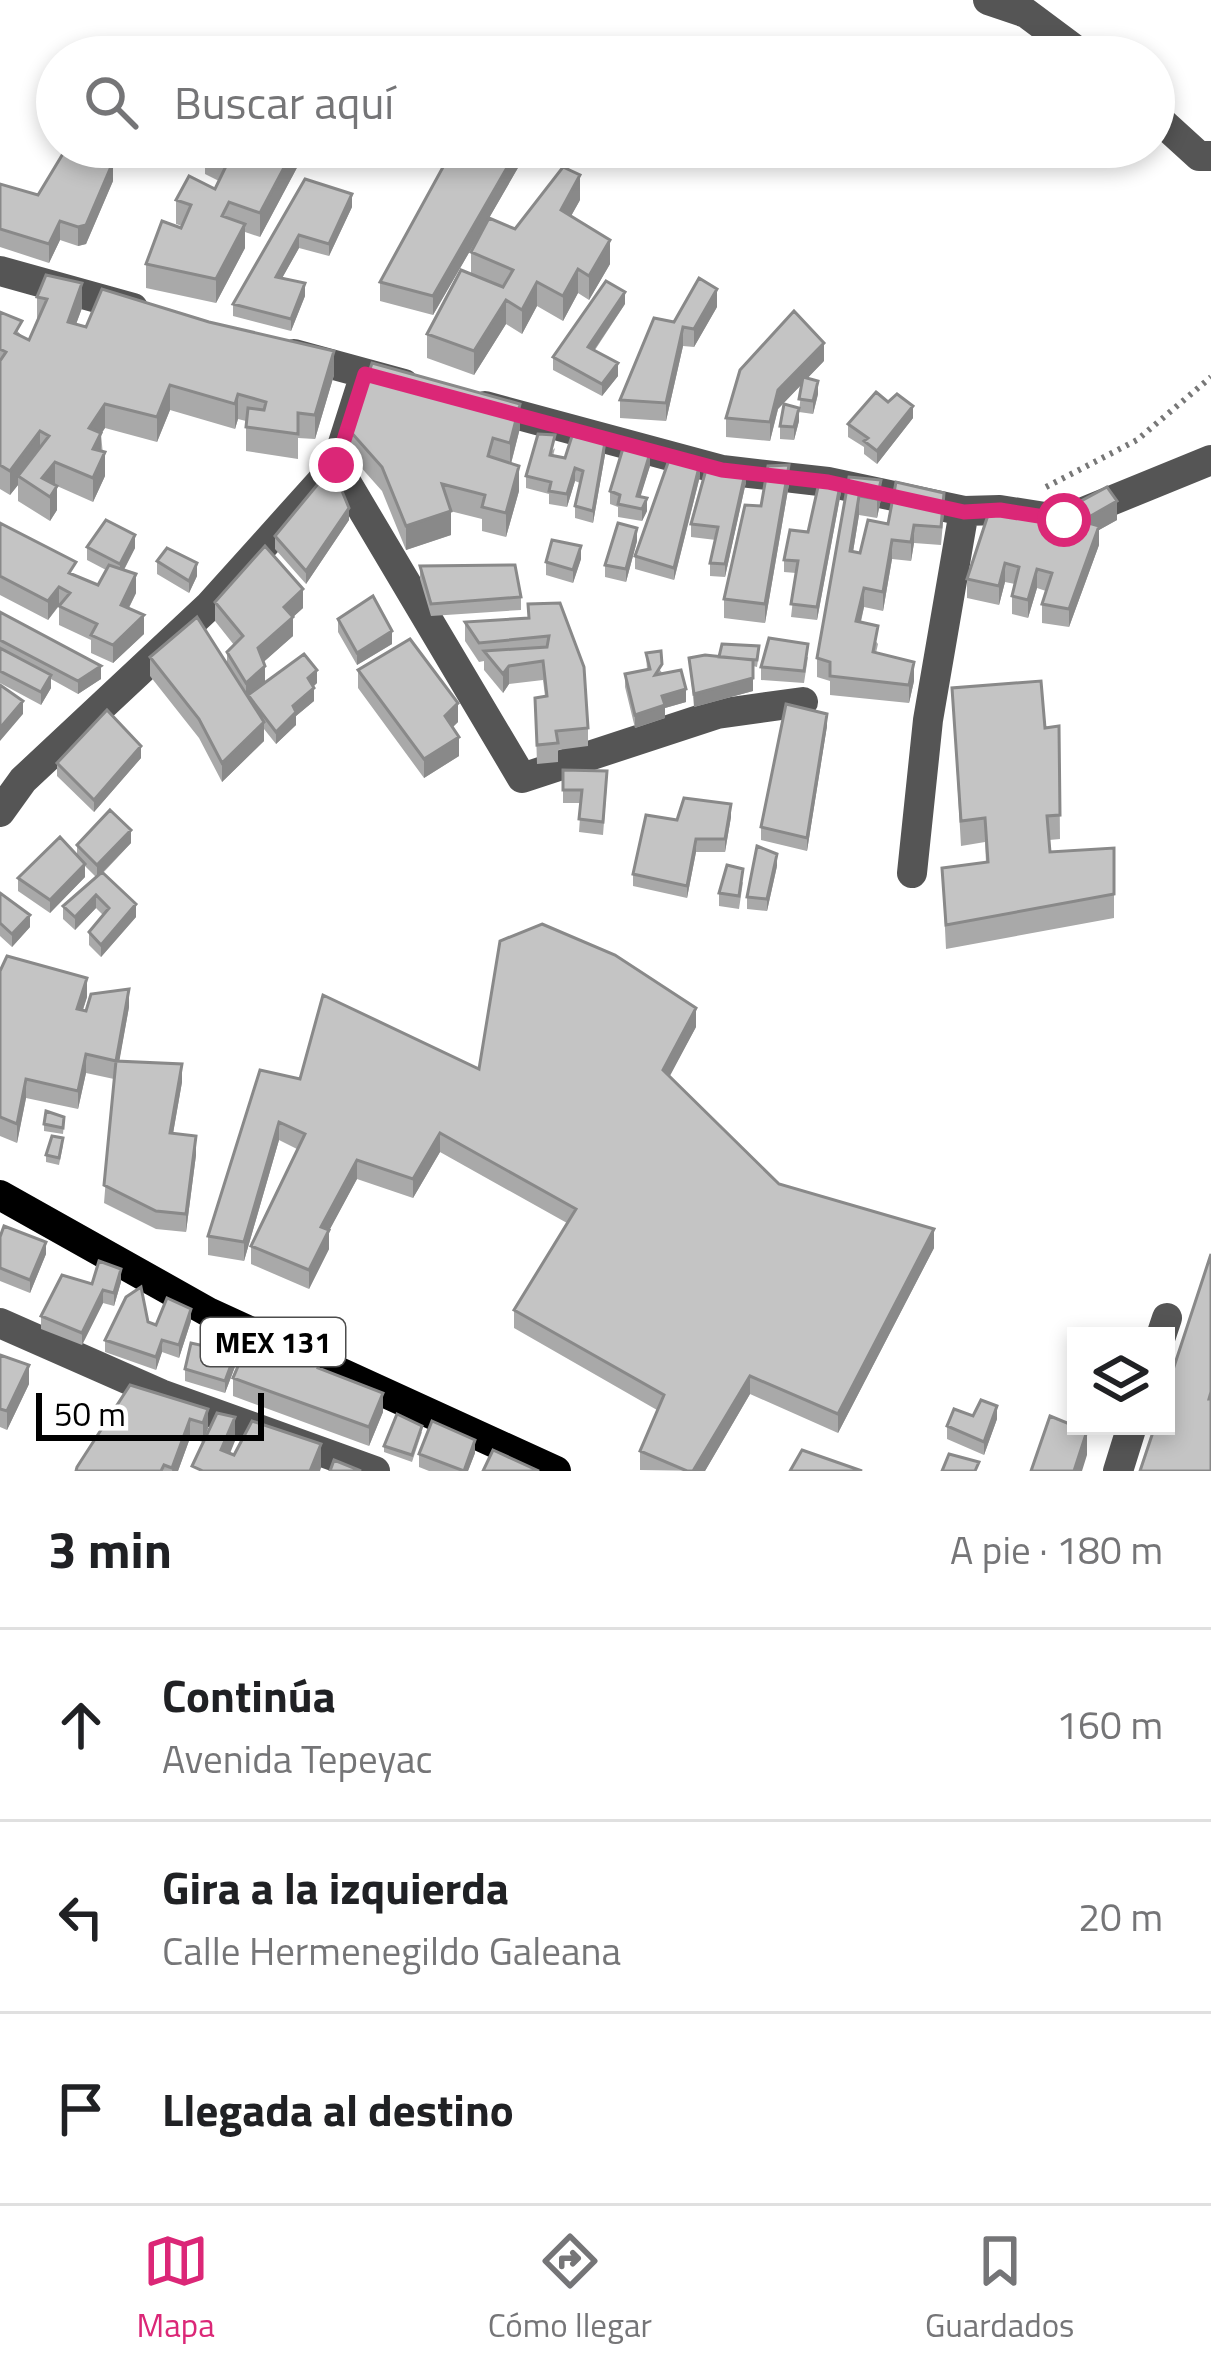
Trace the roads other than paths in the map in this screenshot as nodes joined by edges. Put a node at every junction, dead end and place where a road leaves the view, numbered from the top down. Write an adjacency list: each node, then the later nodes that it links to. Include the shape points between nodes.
1 (988, 0): 2 (street, via 1027,13)
2 (1057, 36)
3 (1175, 134): 4 (street, via 1199,156)
4 (1211, 156)
5 (0, 271): 6 (street)
6 (160, 316)
7 (274, 348): 8 (street)
8 (365, 374): 10 (street); 11 (street, via 722,470 828,482)
9 (1211, 460): 11 (street, via 1064,520)
10 (336, 465): 12 (street, via 522,778 718,714); 13 (street, via 209,606 23,780)
11 (964, 512): 14 (street)
12 (803, 702)
13 (0, 812)
14 (912, 872)
15 (0, 1195): 19 (main road, MEX 131, via 210,1313)
16 (0, 1323): 18 (street, via 161,1394)
17 (1129, 1435): 20 (street)
18 (374, 1471)
19 (556, 1471)
20 (1118, 1471)

